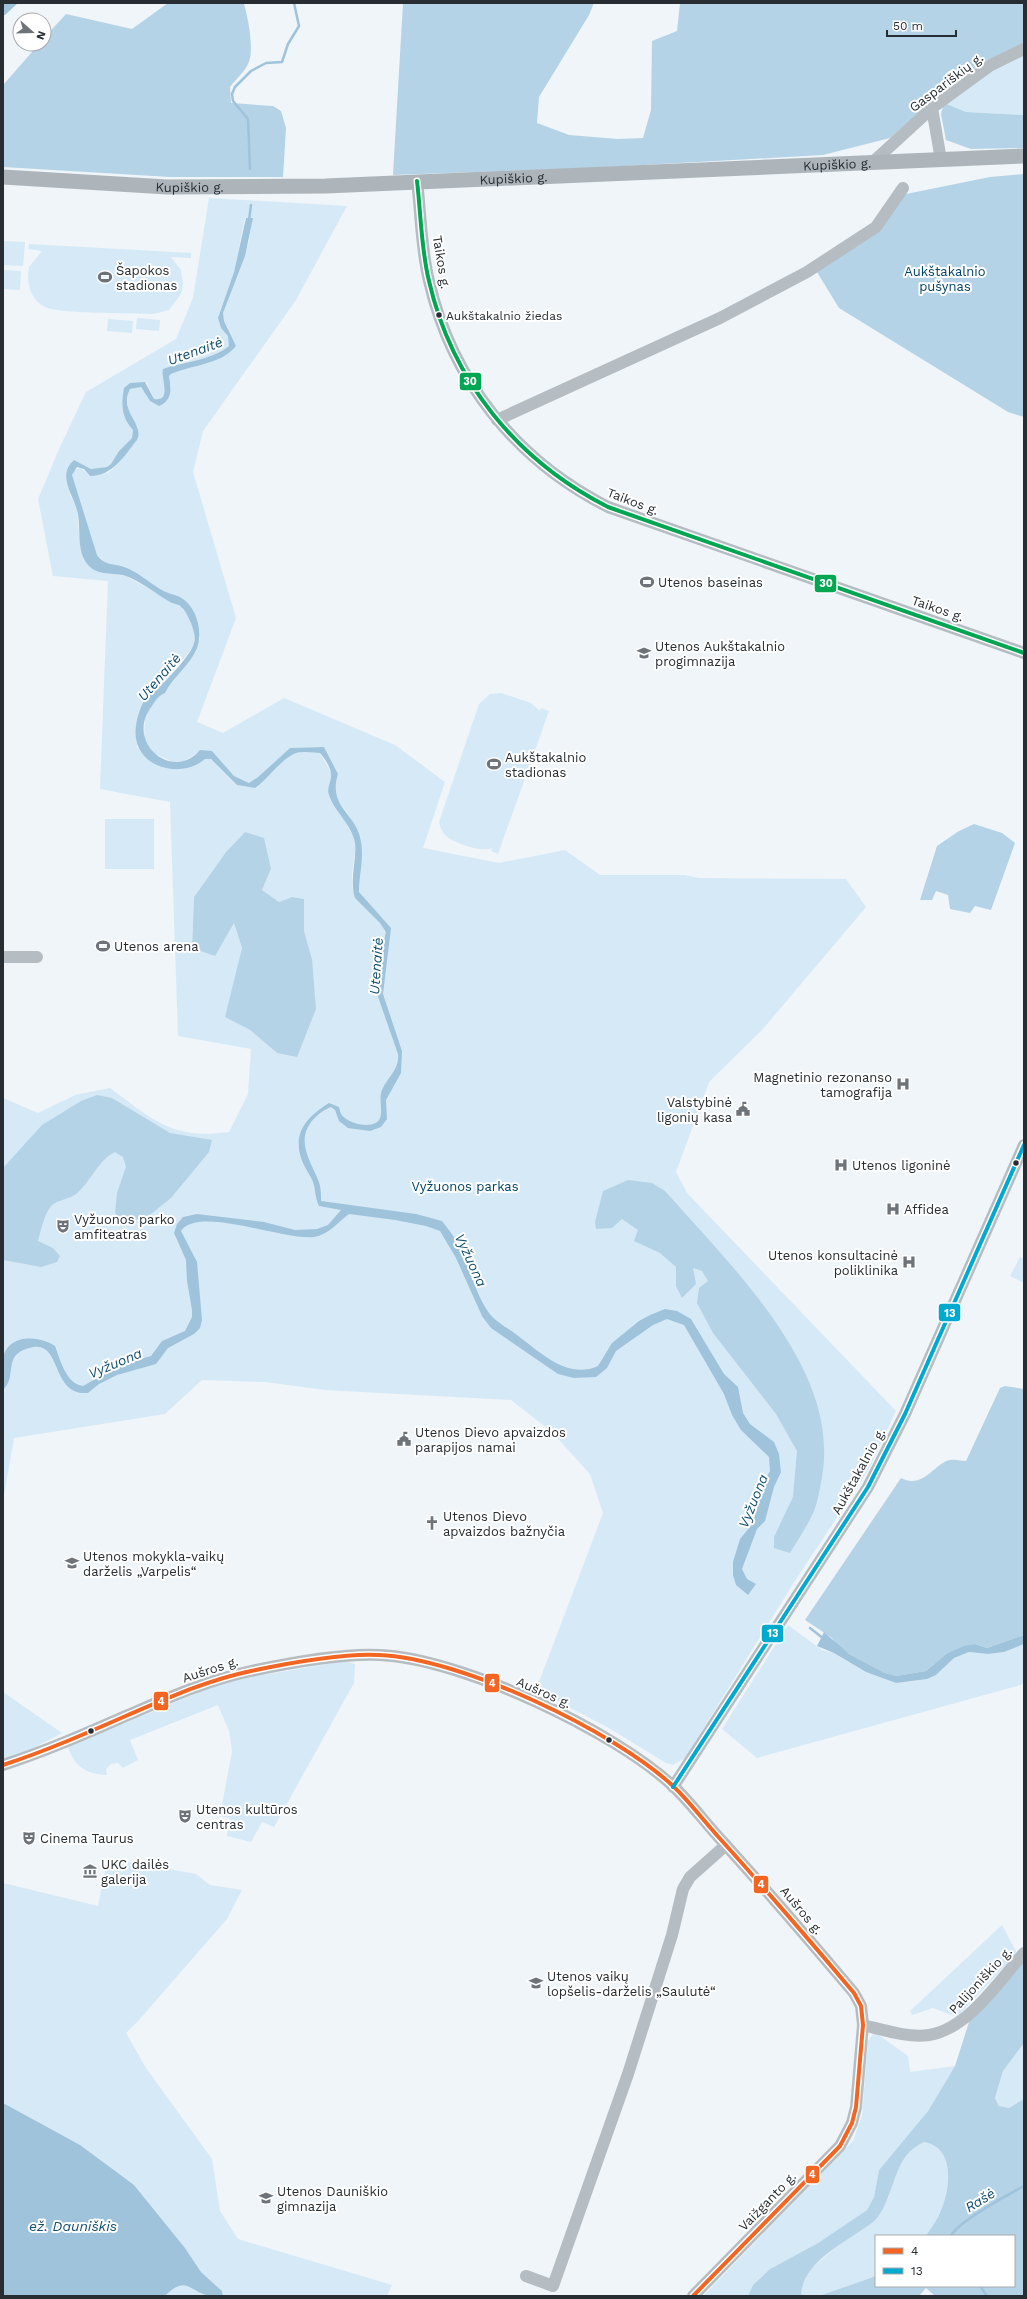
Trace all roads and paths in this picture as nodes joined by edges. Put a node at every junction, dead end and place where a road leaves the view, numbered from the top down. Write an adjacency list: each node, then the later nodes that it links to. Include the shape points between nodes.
1 (1024, 49): 2 (street, Gaspariškių g., via 991,64)
2 (932, 108): 4 (street); 5 (street, Gaspariškių g.)
3 (1024, 156): 4 (main road, Kupiškio g.)
4 (941, 160): 5 (main road, Kupiškio g.)
5 (873, 162): 7 (main road, Kupiškio g.)
6 (3, 177): 7 (main road, Kupiškio g., via 167,187 326,186)
7 (417, 181): 9 (street, Taikos g., via 429,281 439,315 451,348)
8 (903, 188): 9 (street, via 876,227 807,272 720,318)
9 (497, 420): 10 (street, Taikos g., via 519,446 548,471 574,489 608,507)
10 (1024, 653)
11 (3, 957): 12 (street)
12 (37, 957)
13 (1024, 1145): 15 (street, Aukštakalnio g., via 905,1414 868,1487)
14 (3, 1766): 15 (street, Aušros g., via 58,1746 202,1685 249,1671 290,1664 381,1655 447,1668 539,1704 628,1752)
15 (673, 1787): 16 (street, Aušros g.)
16 (726, 1845): 18 (street, Aušros g., via 854,1993 861,2006); 19 (street, via 690,1877 683,1889 672,1935 628,2074 553,2286)
17 (1024, 1953): 18 (street, Palijoniškio g., via 963,2021 950,2030 914,2036)
18 (863, 2025): 20 (street, Vaižganto g., via 856,2107 852,2123 840,2146)
19 (526, 2276)
20 (693, 2296)

